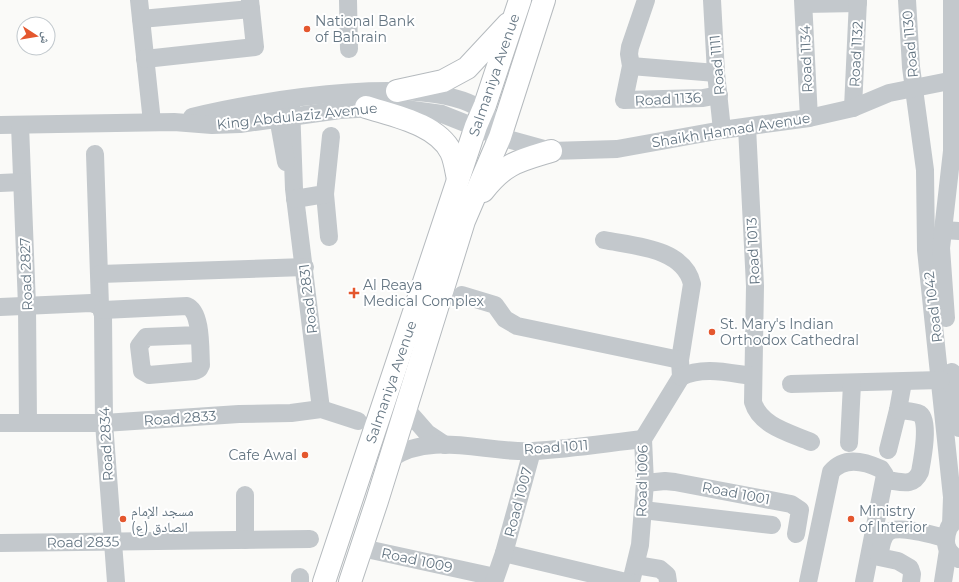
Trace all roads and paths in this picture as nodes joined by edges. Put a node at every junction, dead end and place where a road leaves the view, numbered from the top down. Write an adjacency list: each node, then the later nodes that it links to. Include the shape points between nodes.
1 (138, 0): 12 (street)
2 (348, 0): 13 (street)
3 (544, 0): 32 (main road, Salmaniya Avenue)
4 (646, 0): 15 (street, Road 1136, via 630,47)
5 (712, 0): 16 (street, Road 1111)
6 (907, 0): 18 (street, Road 1130)
7 (952, 0): 17 (street, Road 1042)
8 (858, 1): 9 (street); 22 (street, Road 1132)
9 (804, 2): 25 (street, Road 1134)
10 (250, 5): 12 (street); 14 (street, via 255,48)
11 (517, 8): 19 (main road, via 467,68 443,81); 24 (main road, Salmaniya Avenue)
12 (141, 19): 14 (street)
13 (349, 49)
14 (145, 59): 26 (street)
15 (631, 66): 16 (street); 20 (street, Road 1136, via 624,100 703,98)
16 (716, 73): 20 (street, Road 1111)
17 (955, 80): 18 (street, Shaikh Hamad Avenue); 36 (street, Road 1042)
18 (914, 89): 22 (street, Shaikh Hamad Avenue, via 889,94); 35 (street, Road 1042)
19 (397, 91): 23 (street, King Abdulaziz Avenue, via 338,94); 24 (street, King Abdulaziz Avenue, via 448,97)
20 (719, 95): 30 (street, Road 1111)
21 (366, 107): 23 (street, King Abdulaziz Avenue); 24 (street, King Abdulaziz Avenue, via 417,109); 37 (main road, via 431,130 443,139 452,153)
22 (853, 108): 25 (street, Shaikh Hamad Avenue)
23 (284, 109): 26 (street, King Abdulaziz Avenue, via 212,125); 40 (street, Road 2831, via 282,148)
24 (479, 118): 32 (street, King Abdulaziz Avenue); 37 (main road, Salmaniya Avenue)
25 (808, 118): 29 (street, Shaikh Hamad Avenue)
26 (152, 122): 28 (street, King Abdulaziz Avenue)
27 (0, 125): 28 (street, King Abdulaziz Avenue)
28 (20, 125): 38 (street, Road 2827)
29 (747, 127): 30 (street, Shaikh Hamad Avenue); 54 (street, Road 1013, via 755,286)
30 (722, 130): 33 (street, Shaikh Hamad Avenue, via 617,149)
31 (331, 136): 41 (street)
32 (500, 137): 33 (street, Shaikh Hamad Avenue); 42 (main road, Salmaniya Avenue)
33 (551, 151): 42 (main road, via 511,163 483,191)
34 (95, 154): 47 (street, Road 2834)
35 (925, 170): 36 (street); 55 (street, Road 1042, via 925,235)
36 (955, 170): 43 (street, Road 1042)
37 (458, 179): 91 (main road, Salmaniya Avenue)
38 (22, 182): 39 (street); 49 (street, Road 2827)
39 (0, 183)
40 (295, 194): 41 (street); 46 (street, Road 2831)
41 (325, 194): 44 (street)
42 (464, 221): 60 (main road, Salmaniya Avenue)
43 (951, 230): 66 (street, Road 1042, via 941,248 944,305)
44 (329, 236)
45 (604, 240): 53 (street, Road 1006, via 655,251 674,259 690,274 691,295)
46 (305, 267): 47 (street); 59 (street, Road 2831)
47 (100, 274): 51 (street, Road 2834)
48 (462, 295): 53 (street, via 495,305 505,319 517,326)
49 (27, 306): 50 (street); 51 (street, via 91,303); 64 (street, Road 2827)
50 (0, 307)
51 (101, 308): 52 (street, via 187,306 196,313); 65 (street, Road 2834)
52 (199, 335)
53 (680, 368): 54 (street, via 690,373 711,371); 67 (street, Road 1006)
54 (752, 376): 68 (street, Road 1013, via 755,411 769,423)
55 (941, 380): 56 (street); 80 (street, Road 1042, via 952,497)
56 (903, 382): 58 (street); 61 (street)
57 (791, 384): 58 (street)
58 (852, 384): 69 (street)
59 (321, 409): 62 (street, Road 2833); 65 (street, Road 2833, via 291,413)
60 (406, 409): 70 (street, Road 1011, via 427,433); 73 (main road, Salmaniya Avenue)
61 (898, 410): 71 (street); 74 (street, via 919,414 923,417 925,428 918,477 914,482 908,483)
62 (358, 421)
63 (0, 423): 64 (street, Road 2833)
64 (28, 423): 65 (street, Road 2833)
65 (104, 423): 83 (street, Road 2834)
66 (959, 428)
67 (643, 439): 72 (street, Road 1011); 75 (street, Road 1006)
68 (811, 442)
69 (849, 443)
70 (445, 445): 72 (street, Road 1011); 73 (street, Road 1011, via 410,448)
71 (888, 450)
72 (532, 452): 86 (street, Road 1007)
73 (390, 459): 85 (main road, Salmaniya Avenue)
74 (893, 481)
75 (645, 483): 77 (street, Road 1006); 79 (street, Road 1001, via 670,481 791,504 800,510)
76 (245, 495): 81 (street)
77 (643, 510): 78 (street); 88 (street, Road 1006)
78 (772, 525)
79 (796, 534)
80 (952, 538): 87 (street, via 897,528 886,534); 100 (street, Road 1042)
81 (245, 540): 82 (street, Road 2835); 83 (street, Road 2835)
82 (310, 540)
83 (113, 542): 84 (street, Road 2835); 90 (street, Road 2834)
84 (0, 543)
85 (362, 548): 89 (street, Road 1009); 92 (main road, Salmaniya Avenue)
86 (504, 553): 89 (street, Road 1007); 93 (street, Road 1007)
87 (879, 557): 98 (street); 99 (street, via 898,561 910,568)
88 (636, 565): 94 (street, Road 1006); 95 (street, via 660,569 667,575)
89 (494, 579)
90 (116, 582)
91 (324, 582)
92 (350, 582)
93 (626, 582)
94 (632, 582)
95 (668, 582)
96 (808, 582): 97 (street, via 831,472 836,465 852,461 881,468 885,475)
97 (864, 582)
98 (873, 582)
99 (911, 582)
100 (943, 582)

